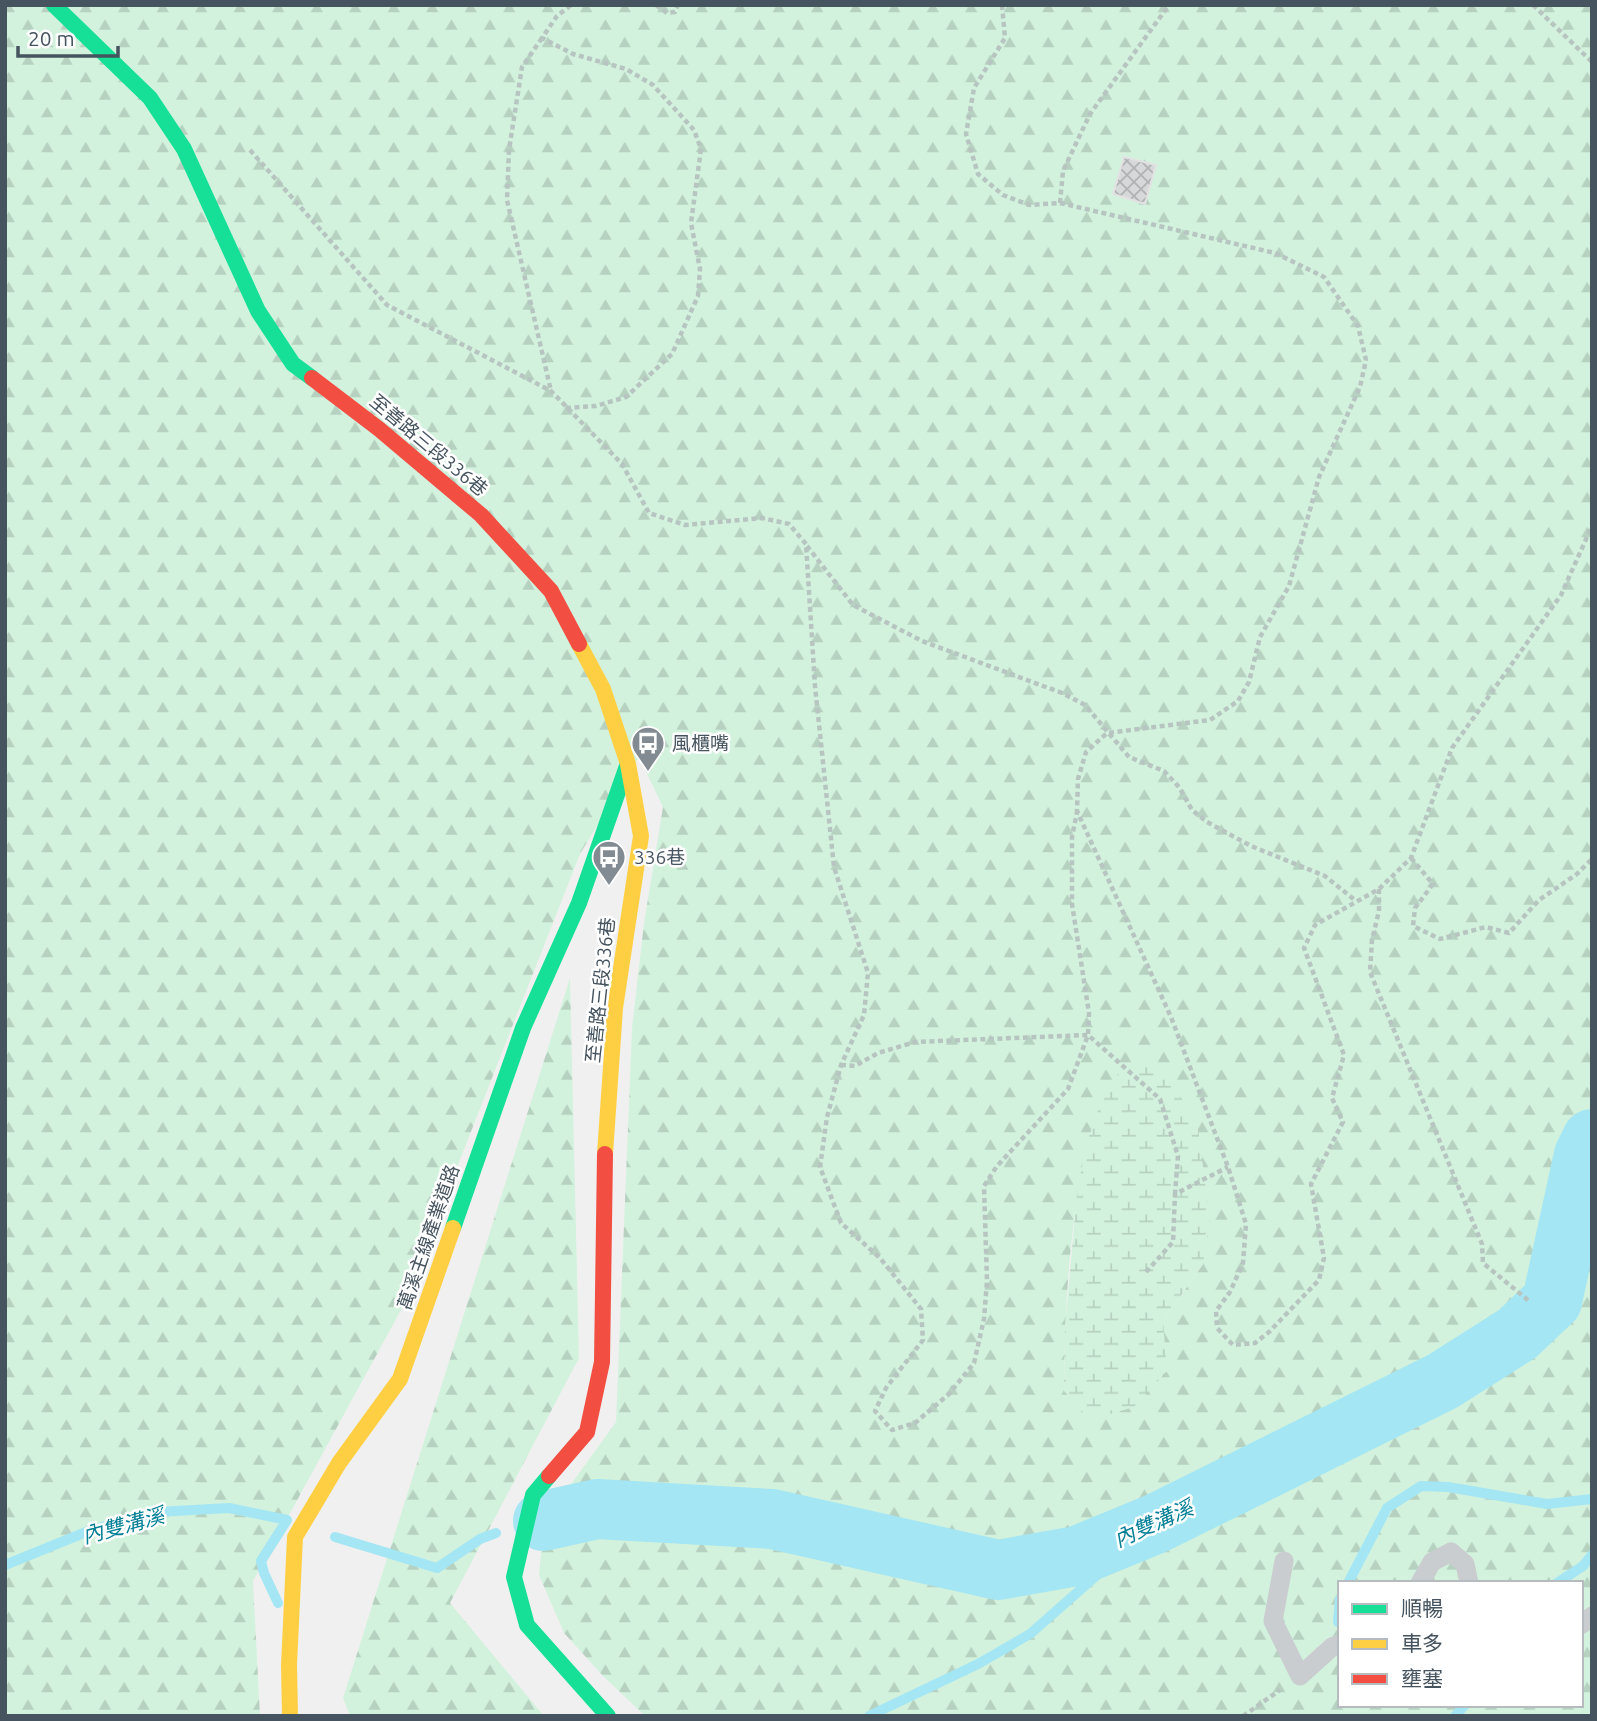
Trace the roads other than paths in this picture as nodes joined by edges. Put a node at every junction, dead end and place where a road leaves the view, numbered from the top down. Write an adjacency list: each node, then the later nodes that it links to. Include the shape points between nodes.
1 (54, 5): 2 (street, 至善路三段336巷, via 157,108 184,149 258,311 293,364 481,515 551,591 603,689)
2 (628, 764): 7 (street, 萬溪主線產業道路, via 579,903 523,1028 400,1379 339,1463 295,1537); 8 (street, 至善路三段336巷, via 640,836 615,1008 602,1362 587,1432 533,1495 514,1577 527,1625)
3 (1284, 1560): 6 (lane, via 1273,1621 1300,1676)
4 (1421, 1581): 5 (lane, via 1432,1562 1451,1552 1465,1564)
5 (1469, 1581)
6 (1338, 1645)
7 (290, 1716)
8 (608, 1716)

